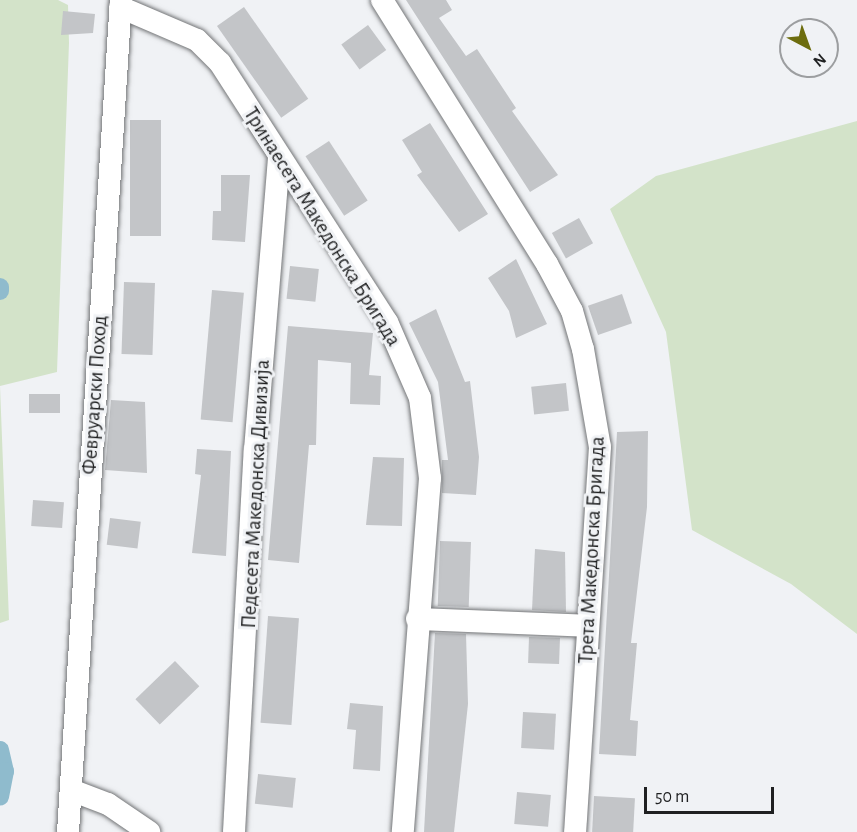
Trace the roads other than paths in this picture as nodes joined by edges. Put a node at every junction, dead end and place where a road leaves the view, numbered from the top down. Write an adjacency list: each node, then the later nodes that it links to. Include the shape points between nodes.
1 (382, 0): 5 (street, Трета Македонска Бригада, via 516,210 572,311 600,447)
2 (120, 4): 3 (street, Тринаесета Македонска Бригада, via 188,34 208,49); 6 (street, Февруарски Поход)
3 (279, 157): 4 (street, Тринаесета Македонска Бригада, via 387,322 420,398 430,451); 9 (street, Педесета Македонска Дивизија, via 255,450)
4 (417, 619): 5 (street); 10 (street, Тринаесета Македонска Бригада)
5 (588, 626): 11 (street, Трета Македонска Бригада)
6 (71, 790): 7 (street, Февруарски Поход); 8 (street, via 108,804)
7 (68, 832)
8 (149, 832)
9 (234, 832)
10 (403, 832)
11 (575, 832)

